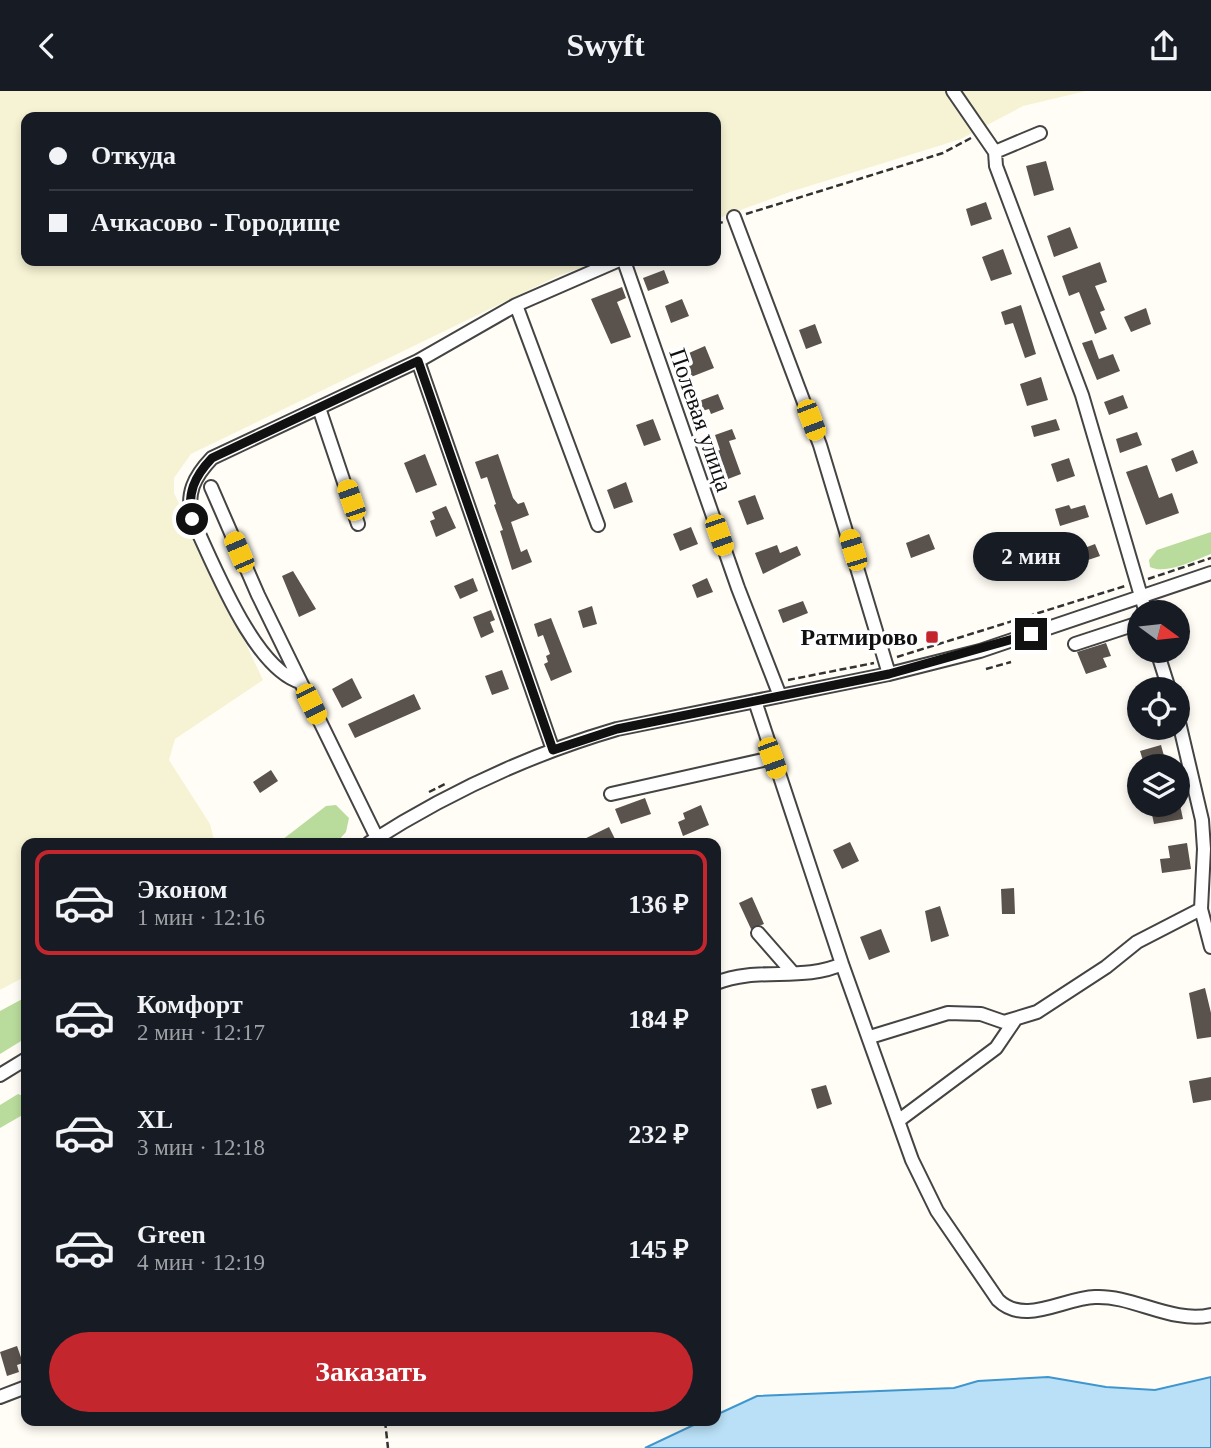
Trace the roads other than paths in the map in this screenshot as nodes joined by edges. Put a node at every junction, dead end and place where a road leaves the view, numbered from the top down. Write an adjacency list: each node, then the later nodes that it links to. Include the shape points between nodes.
1 (953, 91): 3 (street)
2 (1040, 133): 3 (street)
3 (995, 152): 14 (street, via 996,166 1082,395)
4 (734, 218): 17 (street, via 820,445)
5 (606, 266): 7 (street)
6 (625, 266): 19 (street, Полевая улица)
7 (516, 305): 8 (street); 12 (street)
8 (418, 361): 9 (street); 22 (street)
9 (319, 408): 11 (street); 18 (street, via 212,458 199,472 188,503 253,641 280,673)
10 (211, 487): 18 (street)
11 (358, 524)
12 (598, 524)
13 (1211, 573): 14 (street)
14 (1141, 598): 17 (street, via 980,651)
15 (1127, 627): 16 (street)
16 (1075, 644)
17 (889, 674): 19 (street)
18 (300, 682): 25 (street)
19 (780, 696): 20 (street)
20 (755, 701): 22 (street, via 617,729); 23 (street)
21 (1183, 740): 27 (street, via 1202,820)
22 (553, 750): 26 (street, via 472,783)
23 (772, 758): 24 (street); 30 (street)
24 (611, 794)
25 (372, 838)
26 (378, 838)
27 (1201, 909): 29 (street); 33 (street, via 1137,942 1071,991)
28 (758, 933): 31 (street)
29 (1211, 947)
30 (842, 964): 31 (street, via 814,973); 34 (street)
31 (793, 973): 32 (street, via 744,975)
32 (721, 982)
33 (1015, 1020): 34 (street, via 1004,1022 965,1011); 37 (street, via 996,1048)
34 (870, 1037): 37 (street)
35 (21, 1062): 36 (street)
36 (0, 1075)
37 (898, 1121): 38 (street, via 930,1200 1007,1309 1045,1309 1098,1297 1175,1313)
38 (1211, 1315)
39 (21, 1389): 40 (street)
40 (0, 1397)

